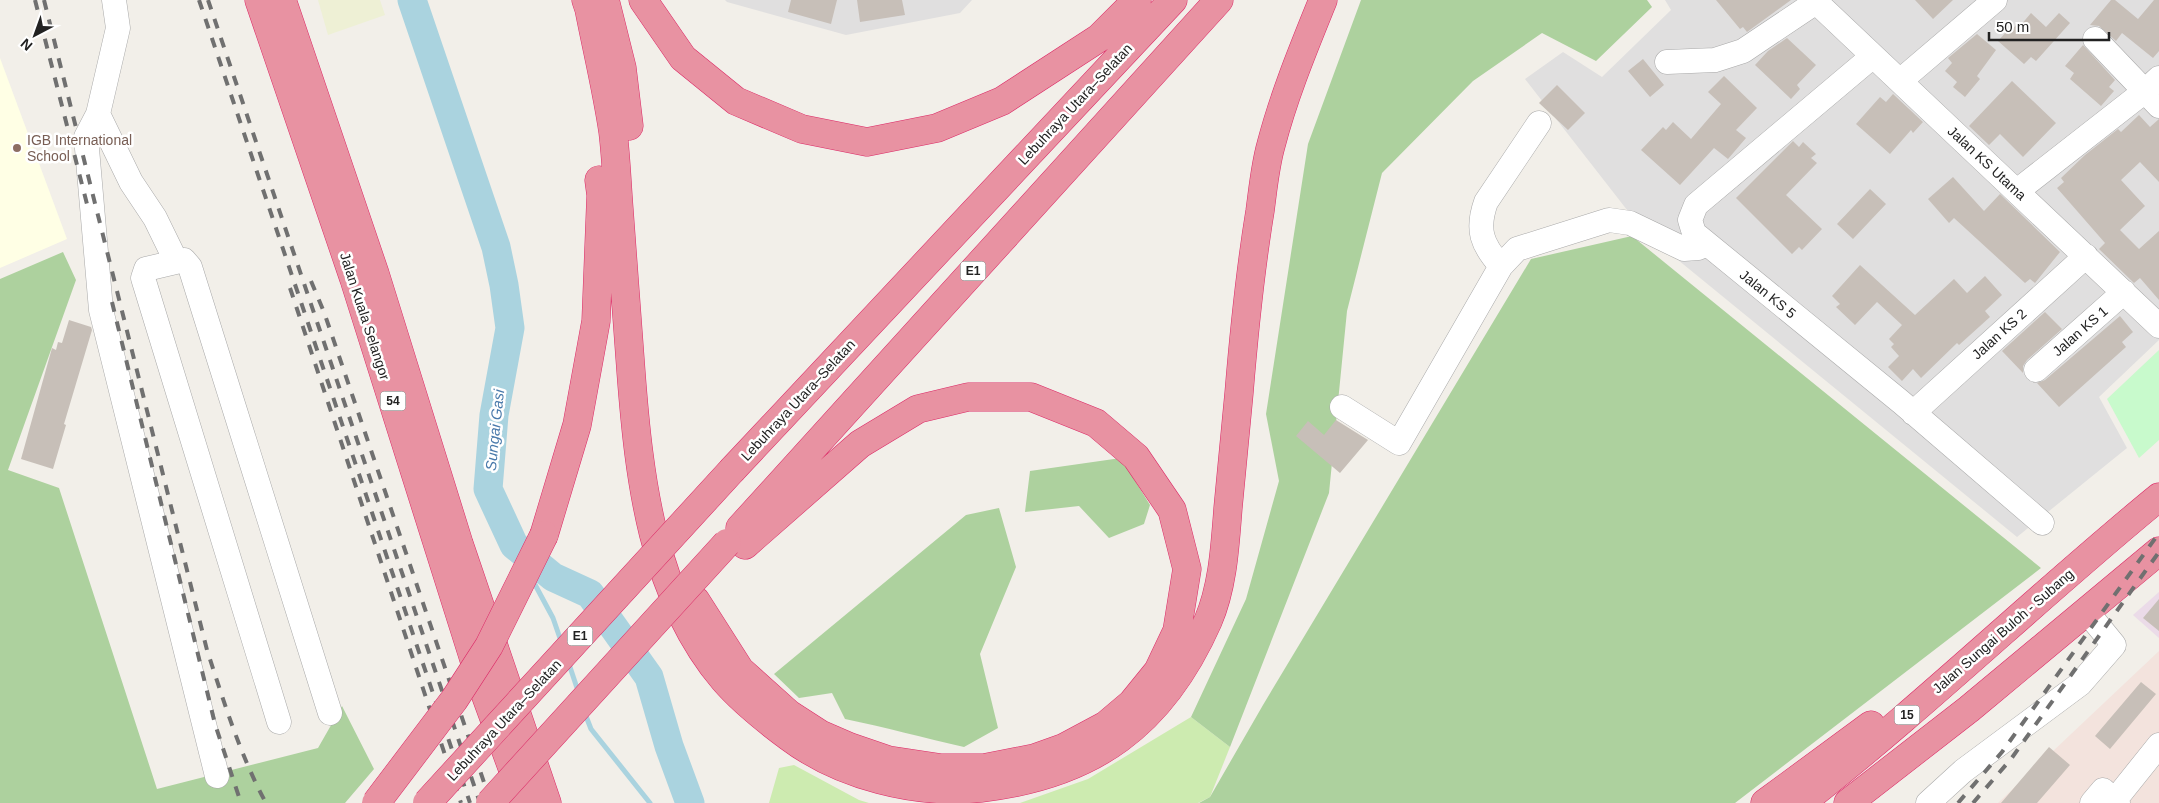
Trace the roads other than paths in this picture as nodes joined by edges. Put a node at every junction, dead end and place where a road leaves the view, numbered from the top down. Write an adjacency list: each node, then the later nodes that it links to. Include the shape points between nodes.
1 (114, 0): 19 (street, via 118,28)
2 (259, 0): 46 (highway, Jalan Kuala Selangor / 54, via 354,279 484,688)
3 (282, 0): 47 (highway, Jalan Kuala Selangor / 54)
4 (573, 0): 43 (highway, bridge, via 590,80 601,195 596,321 577,425 544,535 490,646 454,700)
5 (586, 0): 11 (highway, via 613,132 636,441 650,523 674,597 723,679 754,710 796,743 820,757 861,773 907,784 953,789 1039,777 1080,762 1122,738 1144,720 1171,687 1210,616 1223,566 1250,269 1270,148 1296,66)
6 (605, 0): 33 (highway, via 622,68 631,141 650,402 662,506 676,568 734,662 750,680 806,726 876,757 941,768 984,768 1036,758 1106,725 1152,680 1177,631 1187,568 1172,510 1136,457 1096,423 1031,398 968,397 918,409 860,444)
7 (643, 0): 8 (highway, via 683,58 736,101 802,129 867,142 937,128 1002,101 1099,38)
8 (1137, 0)
9 (1173, 0): 44 (highway, Lebuhraya Utara–Selatan / E1, bridge, via 733,469)
10 (1219, 0): 33 (highway, E1)
11 (1323, 0)
12 (1994, 0): 17 (street)
13 (1815, 1): 15 (street, Jalan KS Utama); 16 (street, via 1743,51 1715,60)
14 (2095, 39): 18 (street)
15 (1873, 56): 17 (street, Jalan KS Utama); 22 (street, Jalan KS 5, via 1696,205 1690,220 1694,233)
16 (1667, 62)
17 (1900, 81): 21 (street, Jalan KS Utama)
18 (2154, 92): 21 (street)
19 (98, 114): 24 (street, via 131,182 155,218); 41 (street, via 86,137 101,310)
20 (1539, 123): 25 (street, via 1486,202 1482,215 1480,226 1484,241)
21 (2017, 191): 23 (street, Jalan KS Utama)
22 (1707, 244): 25 (street, via 1684,249 1630,223 1609,220 1517,249); 30 (street, Jalan KS 5)
23 (2086, 256): 26 (street, Jalan KS Utama); 30 (street, Jalan KS 2)
24 (176, 261): 38 (street, via 184,260 190,267); 39 (street, via 146,268 143,278)
25 (1501, 266): 29 (street, via 1399,443)
26 (2124, 292): 27 (street, Jalan KS Utama); 28 (street, Jalan KS 1)
27 (2159, 326)
28 (2036, 370)
29 (1342, 408)
30 (1913, 413): 32 (street, Jalan KS 5)
31 (2159, 497): 36 (highway, Jalan Sungai Buloh - Subang / 15)
32 (2042, 523)
33 (736, 544): 45 (highway, E1, bridge, via 649,628)
34 (2156, 566): 35 (highway, 15)
35 (2094, 607): 37 (highway, 15); 52 (street, via 2114,645 2080,684 1963,771)
36 (2010, 624): 48 (highway); 49 (highway, Jalan Sungai Buloh - Subang / 15, via 1856,760)
37 (1968, 709): 50 (highway, 15); 51 (highway)
38 (330, 713)
39 (279, 722)
40 (2159, 745): 42 (street)
41 (218, 776)
42 (2117, 802): 53 (street, via 2103,790)
43 (376, 803)
44 (427, 803)
45 (490, 803)
46 (526, 803)
47 (547, 803)
48 (1765, 803)
49 (1801, 803)
50 (1848, 803)
51 (1878, 803)
52 (1928, 803)
53 (2092, 803)

